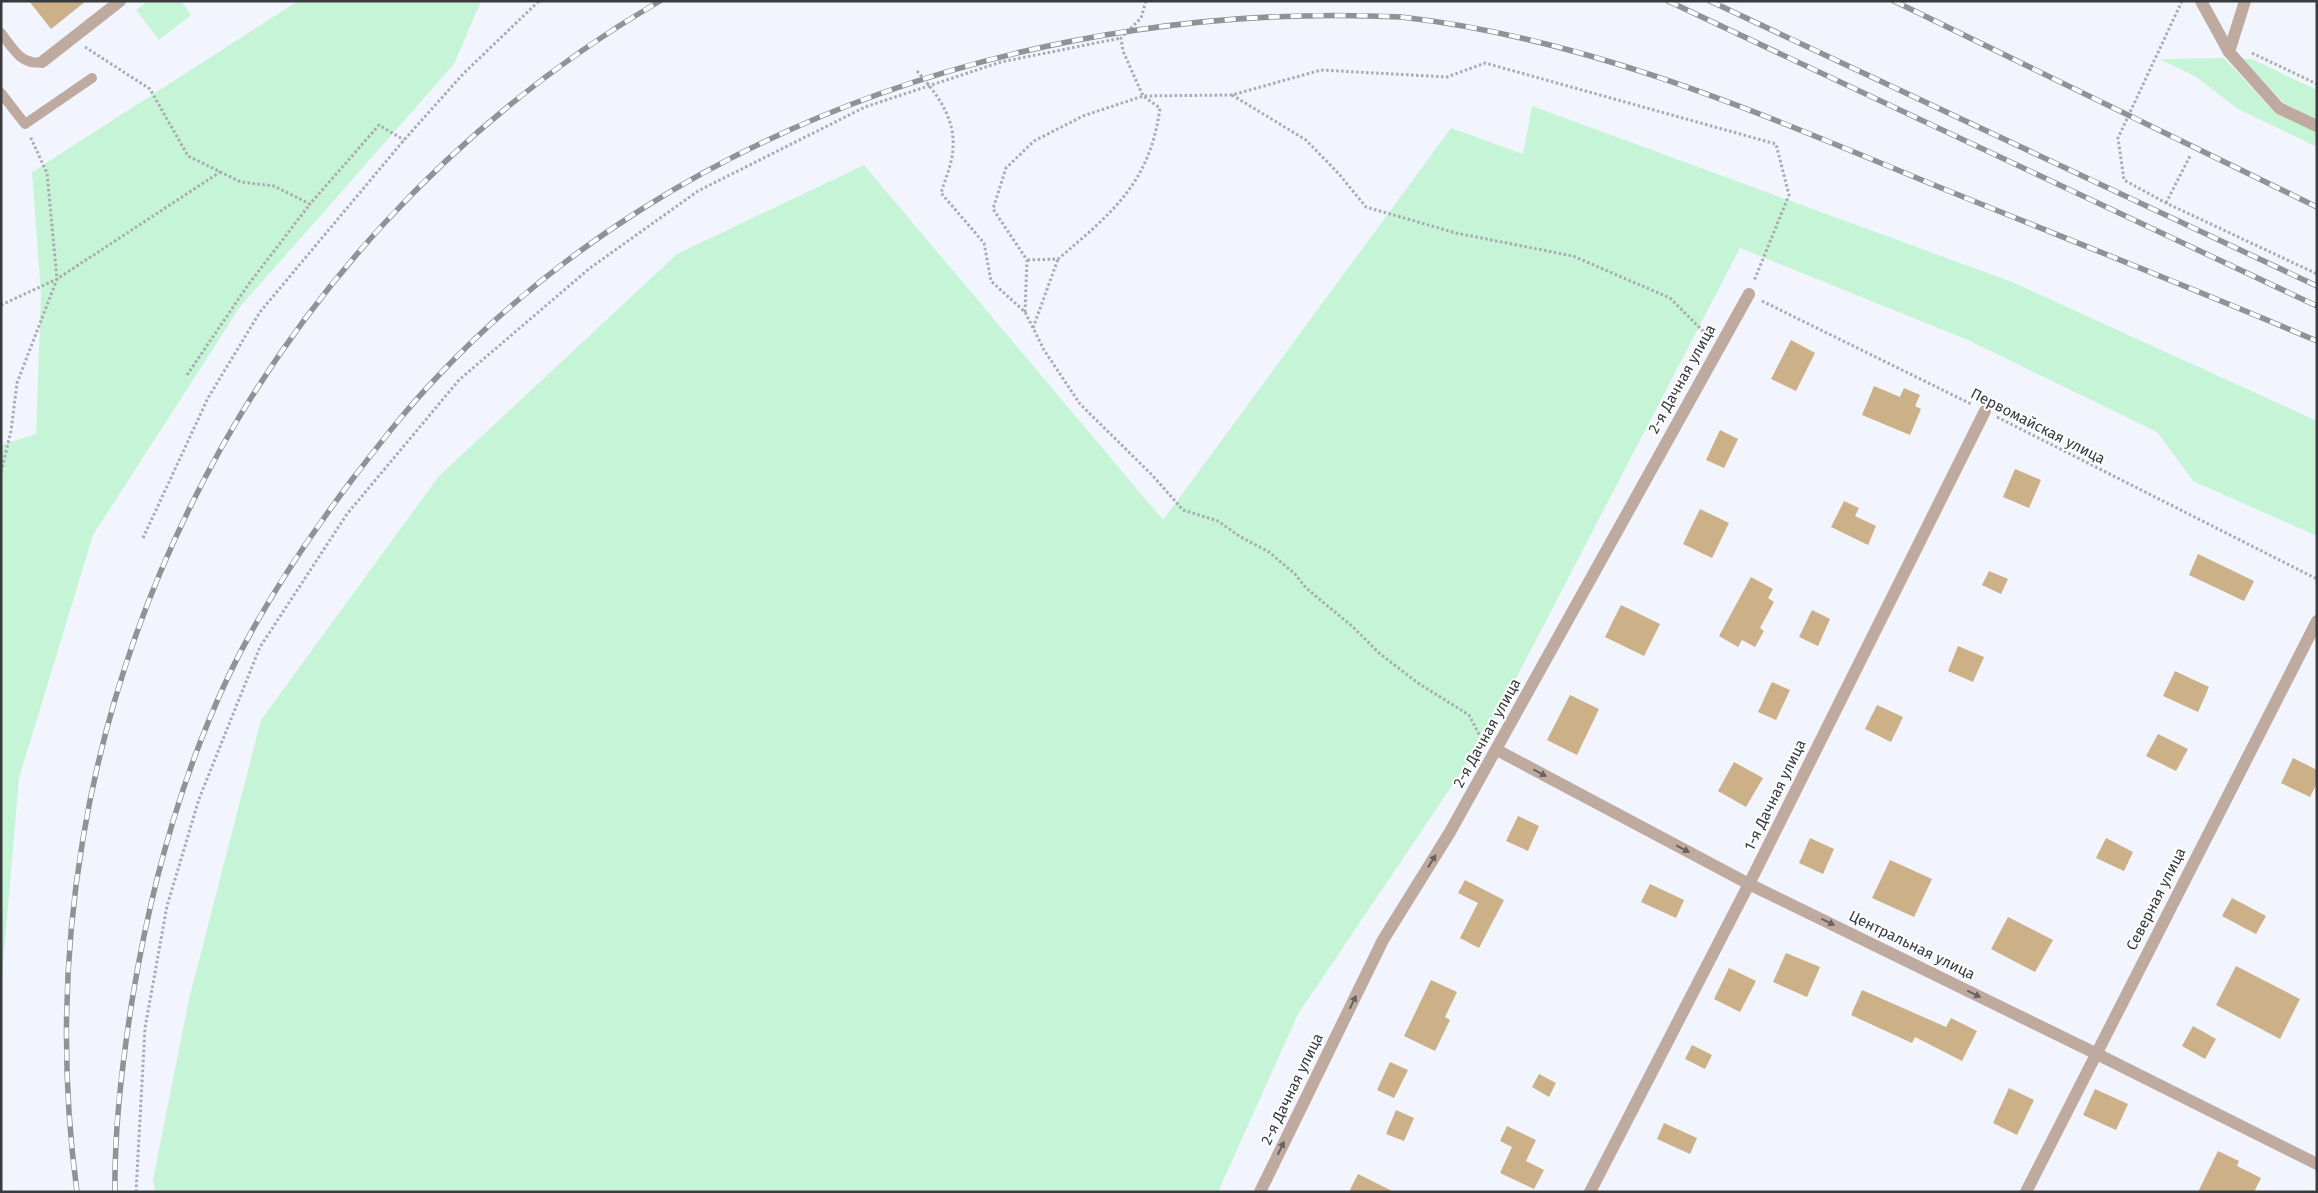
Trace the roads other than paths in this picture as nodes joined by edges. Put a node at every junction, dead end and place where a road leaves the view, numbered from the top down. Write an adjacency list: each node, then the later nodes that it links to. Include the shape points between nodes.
1 (120, 1): 6 (street)
2 (2201, 1): 5 (street)
3 (2245, 1): 5 (street)
4 (1, 33): 6 (lane, via 24,61)
5 (2229, 52): 9 (street, via 2279,108)
6 (42, 62)
7 (92, 78): 8 (lane, via 25,124)
8 (1, 93)
9 (2317, 126)
10 (1749, 294): 13 (street, 2-я Дачная улица)
11 (1985, 411): 14 (street, 1-я Дачная улица)
12 (2317, 621): 15 (street, Северная улица)
13 (1497, 750): 14 (street, Центральная улица, one-way to 14); 17 (street, 2-я Дачная улица, one-way to 13, via 1383,940)
14 (1749, 884): 15 (street, Центральная улица, one-way to 15); 18 (street, 1-я Дачная улица)
15 (2095, 1053): 16 (street, Центральная улица); 19 (street, Северная улица)
16 (2317, 1164)
17 (1260, 1192)
18 (1590, 1192)
19 (2026, 1192)

